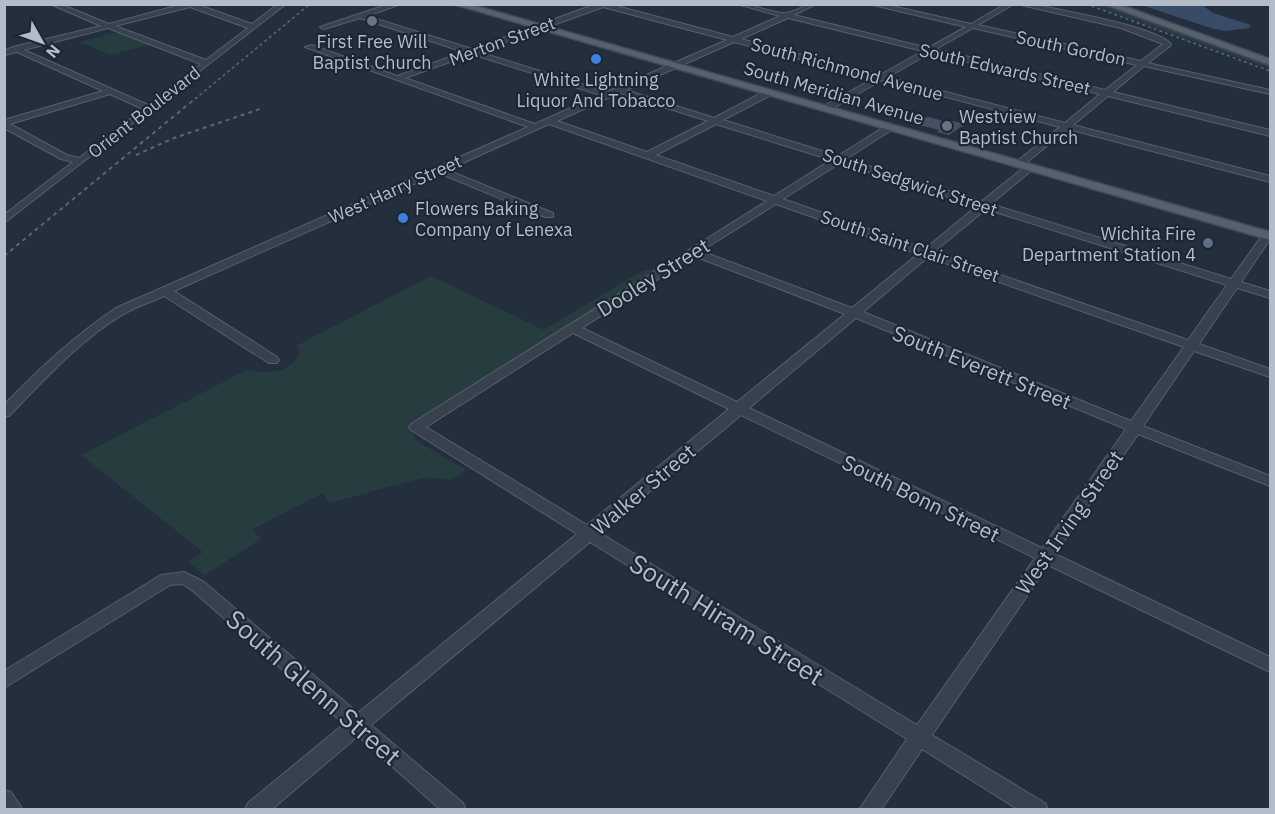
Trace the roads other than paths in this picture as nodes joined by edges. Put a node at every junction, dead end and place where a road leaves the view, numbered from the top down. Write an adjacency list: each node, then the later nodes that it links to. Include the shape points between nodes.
1 (53, 4): 16 (street)
2 (283, 4): 17 (street, Orient Boulevard)
3 (398, 4): 14 (street)
4 (457, 4): 20 (main road, South Meridian Avenue)
5 (740, 4): 15 (street, South Edwards Street)
6 (813, 4): 15 (street, West Harry Street)
7 (872, 4): 19 (street, South Gordon)
8 (1011, 4): 19 (street)
9 (1020, 4): 31 (street, Walker Street, via 1123,26 1163,40 1167,44)
10 (1108, 4): 29 (main road)
11 (1122, 4): 28 (main road)
12 (191, 5): 16 (street); 17 (street)
13 (602, 5): 20 (street, Merton Street); 21 (street, South Richmond Avenue)
14 (360, 16): 18 (street); 25 (street, South Sedgwick Street)
15 (786, 16): 21 (street, West Harry Street); 26 (street, South Edwards Street)
16 (108, 26): 24 (street); 30 (street)
17 (253, 27): 30 (street, Orient Boulevard)
18 (324, 27)
19 (973, 27): 26 (street); 31 (street, South Gordon)
20 (540, 28): 25 (street, Merton Street); 32 (main road, South Meridian Avenue)
21 (733, 39): 32 (street, West Harry Street); 34 (street, South Richmond Avenue)
22 (4, 44): 24 (street)
23 (309, 47): 33 (street)
24 (17, 50): 27 (street); 35 (street)
25 (474, 51): 33 (street, Merton Street); 36 (street, South Sedgwick Street)
26 (928, 51): 34 (street); 39 (street, South Edwards Street)
27 (4, 53)
28 (1270, 57)
29 (1270, 62)
30 (207, 63): 40 (street, Orient Boulevard)
31 (1144, 64): 37 (street, South Gordon); 39 (street, Walker Street)
32 (673, 66): 36 (street, West Harry Street); 38 (main road, South Meridian Avenue)
33 (398, 78): 46 (street)
34 (880, 78): 41 (street); 45 (street, South Richmond Avenue)
35 (108, 92): 40 (street); 44 (street)
36 (613, 92): 42 (street, South Sedgwick Street); 43 (street, West Harry Street)
37 (1270, 92)
38 (768, 93): 41 (main road, South Meridian Avenue); 42 (street)
39 (1107, 94): 45 (street, Walker Street); 48 (street, South Edwards Street)
40 (148, 108): 51 (street, Orient Boulevard)
41 (825, 109): 47 (main road, South Meridian Avenue)
42 (716, 120): 49 (street); 50 (street, South Sedgwick Street)
43 (549, 121): 46 (street, West Harry Street); 49 (street, South Saint Clair Street)
44 (4, 124): 51 (street, via 64,157)
45 (1067, 126): 52 (street, Walker Street); 54 (street, South Richmond Avenue)
46 (536, 127): 53 (street, West Harry Street)
47 (890, 127): 50 (street, Dooley Street); 52 (main road, South Meridian Avenue)
48 (1270, 133)
49 (649, 155): 55 (street, South Saint Clair Street)
50 (838, 159): 55 (street, Dooley Street); 56 (street, South Sedgwick Street)
51 (81, 161): 58 (street, Orient Boulevard)
52 (1025, 166): 56 (street, Walker Street); 59 (main road, South Meridian Avenue)
53 (439, 170): 57 (street); 63 (street, West Harry Street)
54 (1270, 179)
55 (776, 199): 60 (street, Dooley Street); 61 (street, South Saint Clair Street)
56 (983, 205): 61 (street, Walker Street); 62 (street, South Sedgwick Street)
57 (549, 215)
58 (4, 220)
59 (1269, 236): 62 (street, West Irving Street)
60 (693, 252): 65 (street, South Everett Street); 66 (street, Dooley Street)
61 (927, 252): 65 (street, Walker Street); 67 (street, South Saint Clair Street)
62 (1235, 284): 64 (street, South Sedgwick Street); 67 (street, West Irving Street)
63 (165, 291): 68 (street); 71 (street, West Harry Street, via 120,311 79,339)
64 (1270, 295)
65 (854, 313): 70 (street, Walker Street); 73 (street, South Everett Street)
66 (573, 328): 70 (street, South Bonn Street); 72 (street, Dooley Street)
67 (1193, 346): 69 (street, South Saint Clair Street); 73 (street, West Irving Street)
68 (273, 360)
69 (1270, 373)
70 (738, 409): 75 (street, Walker Street); 76 (street, South Bonn Street)
71 (4, 413)
72 (416, 427): 75 (street, South Hiram Street)
73 (1135, 428): 74 (street, South Everett Street); 76 (street, West Irving Street)
74 (1270, 481)
75 (588, 533): 79 (street, Walker Street); 80 (street, South Hiram Street)
76 (1044, 557): 77 (street, South Bonn Street); 80 (street, West Irving Street)
77 (1270, 665)
78 (4, 681): 79 (street, South Glenn Street, via 167,579 184,578)
79 (358, 724): 83 (street, Walker Street); 84 (street, South Glenn Street)
80 (918, 737): 85 (street, West Irving Street); 86 (street, South Hiram Street)
81 (4, 799): 82 (street)
82 (13, 810)
83 (255, 810)
84 (456, 810)
85 (869, 810)
86 (1038, 810)

